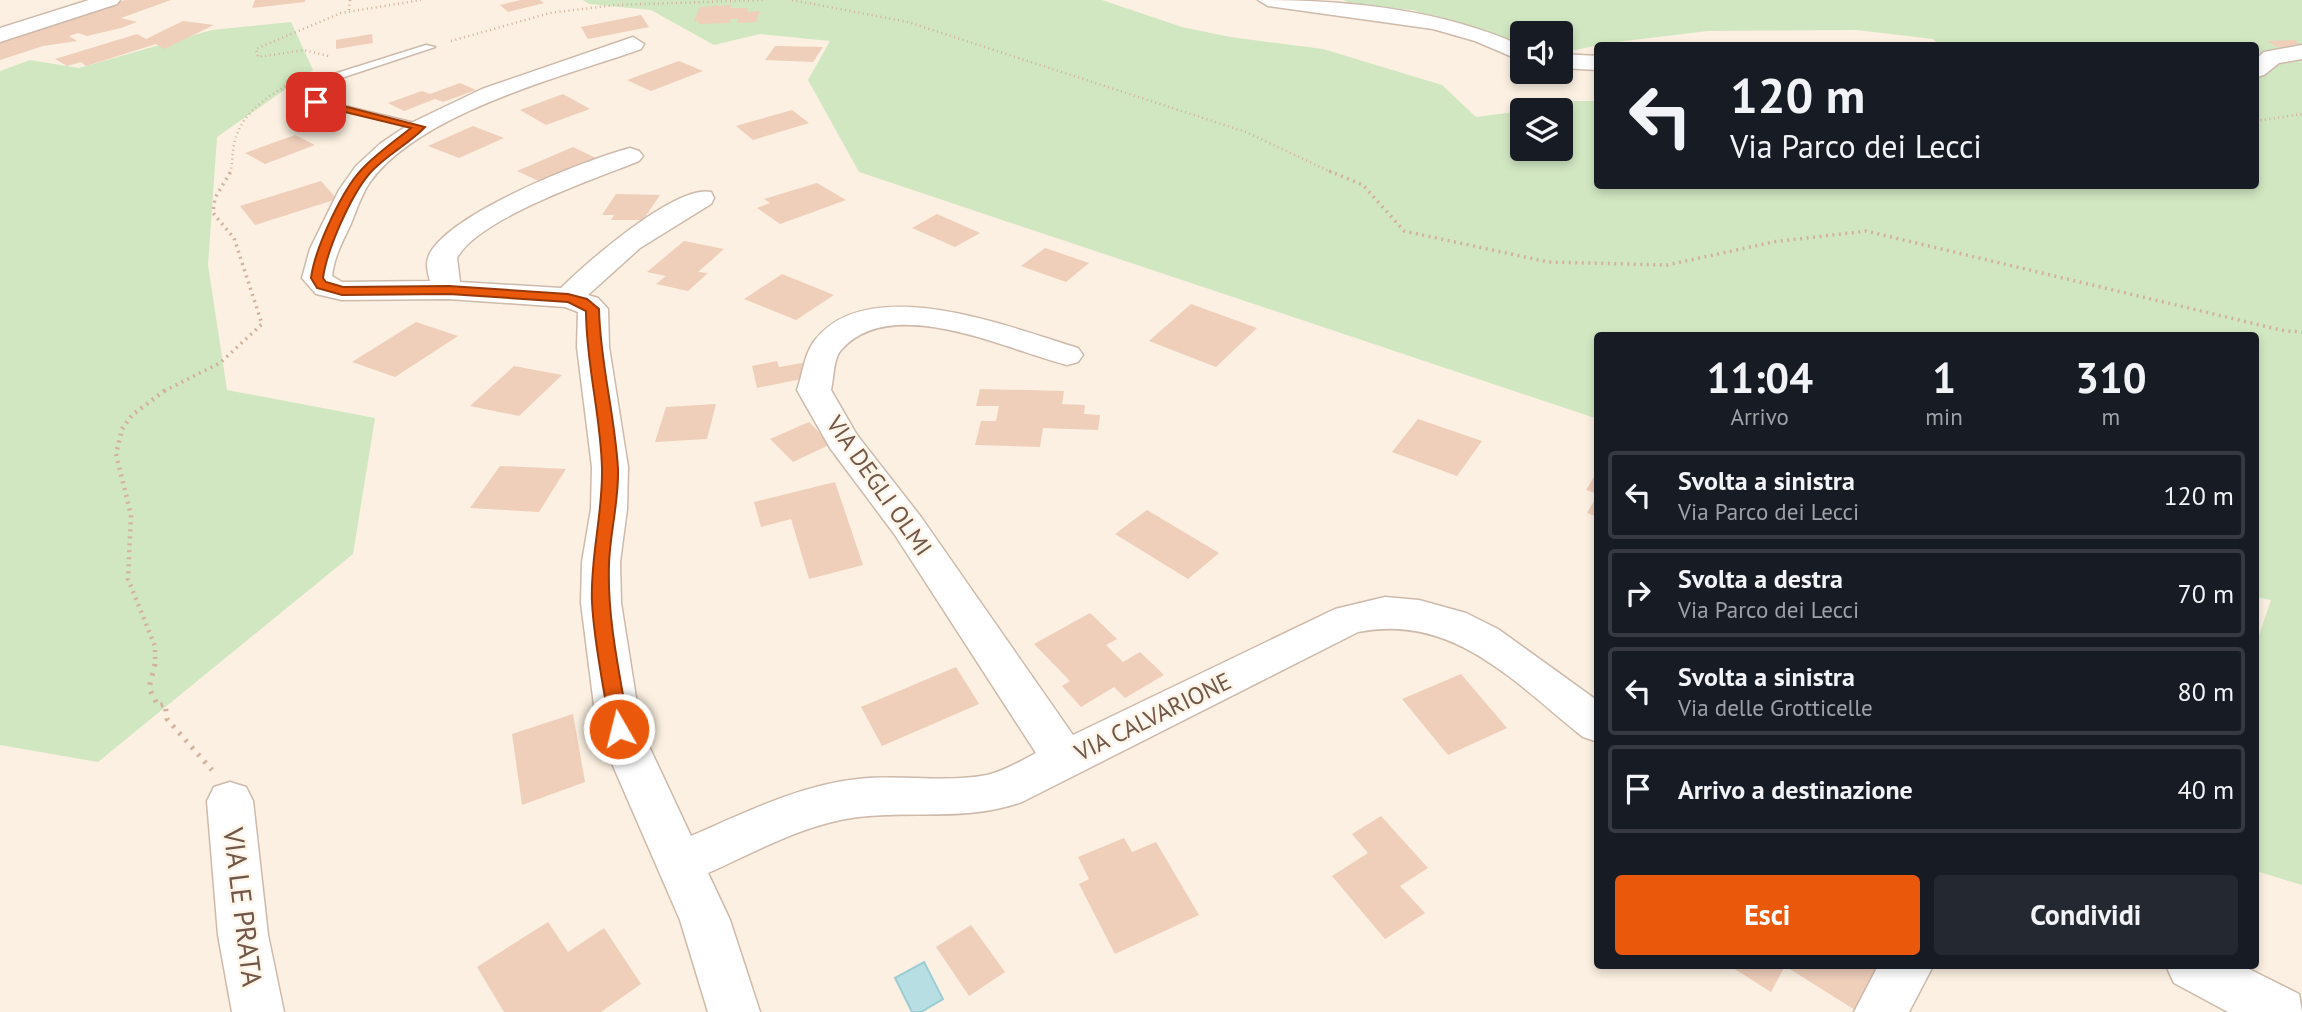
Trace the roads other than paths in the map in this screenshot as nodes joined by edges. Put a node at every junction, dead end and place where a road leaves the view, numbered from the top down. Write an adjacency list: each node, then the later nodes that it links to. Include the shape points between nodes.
1 (110, 0): 3 (street)
2 (1268, 0): 8 (street, via 1434,23)
3 (43, 22): 4 (street); 5 (street)
4 (0, 28)
5 (0, 35)
6 (633, 44): 13 (street, via 456,108)
7 (430, 47): 13 (lane, via 322,81 307,95 324,104)
8 (1510, 48)
9 (2302, 52): 12 (street, via 2272,57)
10 (1573, 62): 11 (street)
11 (1594, 63)
12 (2259, 68)
13 (419, 127): 16 (street, via 363,174 320,260 317,278 327,288 342,291)
14 (631, 156): 16 (street, via 511,207 462,234 441,261)
15 (701, 198): 17 (street, via 631,241)
16 (449, 290): 17 (street)
17 (568, 298): 22 (street, via 587,304 594,313 593,346 610,482 601,603 619,729)
18 (1067, 355): 20 (street, VIA DEGLI OLMI, via 933,317 894,313 863,321 827,345 814,390 842,440 908,526)
19 (1594, 722): 20 (street, VIA CALVARIONE, via 1489,643 1452,622 1414,612 1374,612 1349,619)
20 (1065, 760): 22 (street, VIA CALVARIONE, via 986,795 953,799 878,796 824,804)
21 (230, 801): 25 (street, VIA LE PRATA, via 243,934)
22 (680, 863): 26 (street, via 705,920)
23 (1905, 969): 27 (street)
24 (2198, 969): 28 (street)
25 (258, 1012)
26 (734, 1012)
27 (1880, 1012)
28 (2280, 1012)

